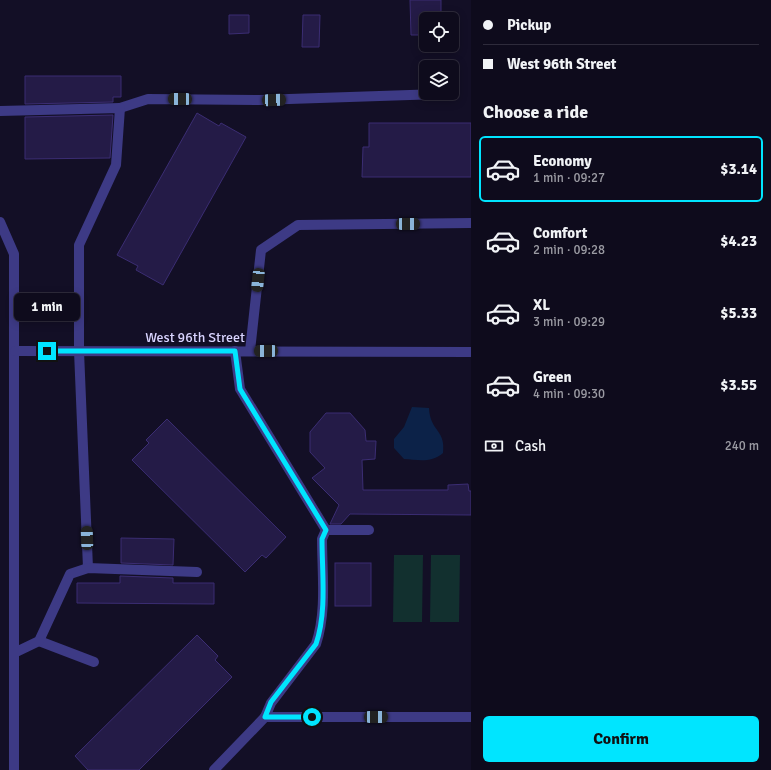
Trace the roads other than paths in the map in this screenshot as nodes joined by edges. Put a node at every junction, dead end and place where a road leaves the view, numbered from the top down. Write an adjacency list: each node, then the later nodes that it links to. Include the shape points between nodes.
1 (419, 95): 2 (street, via 259,100 148,99)
2 (120, 108): 3 (street); 7 (street, via 116,165 79,245)
3 (0, 111)
4 (0, 222): 6 (street, via 14,254)
5 (471, 223): 9 (street, via 298,224 261,250)
6 (15, 351): 7 (street, West 96th Street); 16 (street)
7 (78, 351): 8 (street, West 96th Street); 13 (street)
8 (235, 351): 9 (street, West 96th Street); 11 (street, via 240,389)
9 (250, 351): 10 (street, West 96th Street)
10 (471, 352)
11 (326, 530): 12 (street); 18 (street, via 322,539 321,620 316,644 271,702)
12 (369, 530)
13 (88, 568): 14 (street); 15 (street, via 70,574)
14 (197, 572)
15 (39, 641): 16 (street); 17 (street)
16 (14, 653): 20 (street)
17 (94, 662)
18 (265, 717): 19 (street); 21 (street)
19 (471, 717)
20 (14, 770)
21 (214, 770)

